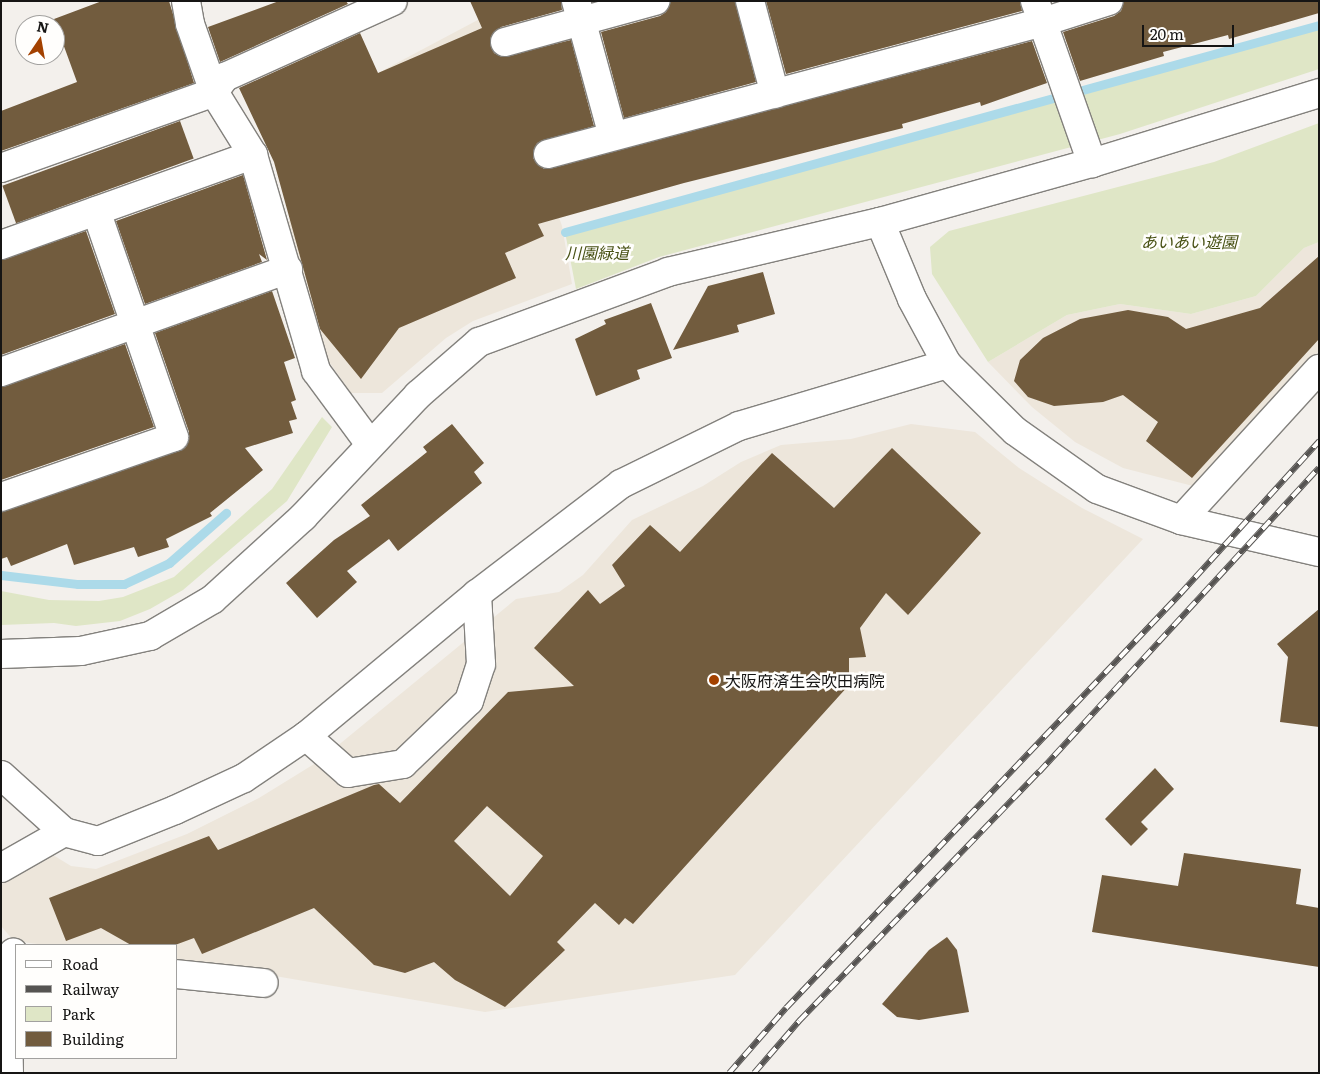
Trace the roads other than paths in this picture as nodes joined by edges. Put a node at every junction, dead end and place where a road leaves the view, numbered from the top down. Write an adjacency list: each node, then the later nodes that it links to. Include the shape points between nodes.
1 (186, 1): 9 (street, via 190,24)
2 (393, 1): 9 (street, via 225,77)
3 (655, 1): 6 (street)
4 (750, 1): 11 (street)
5 (1109, 1): 7 (street)
6 (578, 11): 8 (street); 12 (street)
7 (1039, 12): 11 (street); 15 (street)
8 (506, 42)
9 (214, 92): 14 (street); 16 (street)
10 (1319, 92): 15 (street)
11 (775, 94): 12 (street)
12 (612, 136): 13 (street)
13 (548, 154)
14 (253, 156): 17 (street); 20 (street)
15 (1092, 164): 18 (street)
16 (1, 168)
17 (96, 211): 19 (street); 21 (street)
18 (880, 222): 22 (street, via 912,299); 25 (street, via 668,272 479,342)
19 (1, 245)
20 (288, 269): 21 (street); 25 (street, via 316,371)
21 (135, 324): 24 (street); 26 (street, via 174,437)
22 (947, 364): 27 (street, via 1015,431 1097,489); 29 (street, via 739,426 621,484)
23 (1319, 369): 27 (street)
24 (1, 372)
25 (369, 443): 30 (street, via 303,517 213,599 150,636 81,651)
26 (1, 497)
27 (1181, 520): 28 (street)
28 (1319, 552)
29 (477, 594): 31 (street); 31 (street, via 481,664 469,701 403,764 348,772)
30 (1, 654)
31 (306, 736): 33 (street, via 244,778 98,841)
32 (1, 775): 33 (street)
33 (64, 832): 34 (street)
34 (1, 868)
35 (10, 951): 38 (street)
36 (178, 974): 37 (street)
37 (264, 983)
38 (9, 1073)

